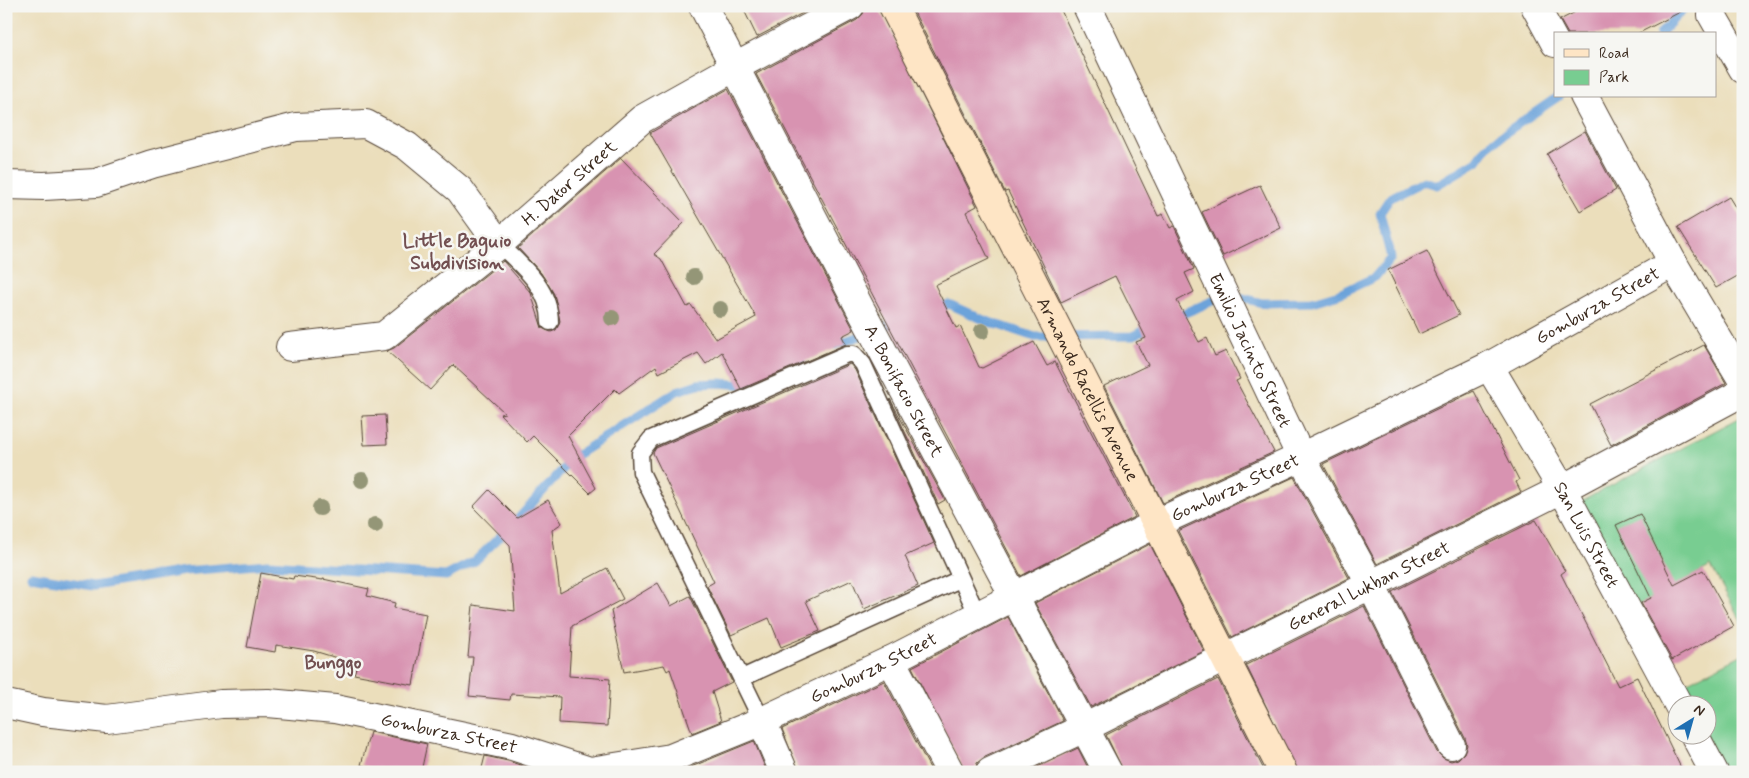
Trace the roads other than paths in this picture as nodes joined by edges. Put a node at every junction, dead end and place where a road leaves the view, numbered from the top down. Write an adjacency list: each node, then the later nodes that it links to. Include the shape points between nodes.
1 (703, 6): 8 (street, A. Bonifacio Street)
2 (850, 6): 8 (street, H. Dator Street)
3 (893, 6): 21 (main road, Armando Racellis Avenue)
4 (1087, 6): 19 (street, Emilio Jacinto Street)
5 (1535, 6): 7 (street)
6 (1712, 15): 9 (street)
7 (1554, 41)
8 (735, 66): 12 (street, H. Dator Street, via 642,119); 24 (street, A. Bonifacio Street)
9 (1743, 69)
10 (1586, 99): 13 (street)
11 (6, 185): 12 (street, via 96,183 152,164 296,127 366,124 408,146 460,190)
12 (499, 244): 14 (lane, via 544,293 550,307); 15 (street, H. Dator Street, via 384,336)
13 (1674, 262): 16 (street, Gomburza Street); 17 (street)
14 (550, 322)
15 (290, 346)
16 (1488, 366): 19 (street, Gomburza Street); 20 (street, San Luis Street)
17 (1743, 381)
18 (1743, 392): 20 (street, General Lukban Street)
19 (1301, 457): 21 (street, Gomburza Street); 23 (street, Emilio Jacinto Street)
20 (1562, 490): 23 (street, General Lukban Street); 29 (street, San Luis Street)
21 (1156, 523): 24 (street, Gomburza Street); 26 (main road, Armando Racellis Avenue)
22 (960, 579): 25 (lane); 28 (lane); 28 (lane, via 864,364 854,354 847,354 651,439 640,453 641,472)
23 (1371, 585): 26 (street, General Lukban Street); 33 (street, Emilio Jacinto Street)
24 (1015, 597): 25 (street, Gomburza Street); 32 (street, A. Bonifacio Street)
25 (978, 616): 27 (street, Gomburza Street)
26 (1225, 658): 32 (street, General Lukban Street); 39 (main road, Armando Racellis Avenue)
27 (891, 660): 31 (street, Gomburza Street); 36 (street)
28 (742, 678): 31 (lane)
29 (1675, 696)
30 (6, 704): 31 (street, Gomburza Street, via 107,719 221,704 268,703 335,709 512,746 590,771 671,758)
31 (762, 721): 35 (street)
32 (1084, 728): 37 (street, General Lukban Street); 38 (street, A. Bonifacio Street)
33 (1451, 745)
34 (1700, 746): 40 (street)
35 (784, 772)
36 (950, 772)
37 (990, 772)
38 (1108, 772)
39 (1283, 772)
40 (1714, 772)

